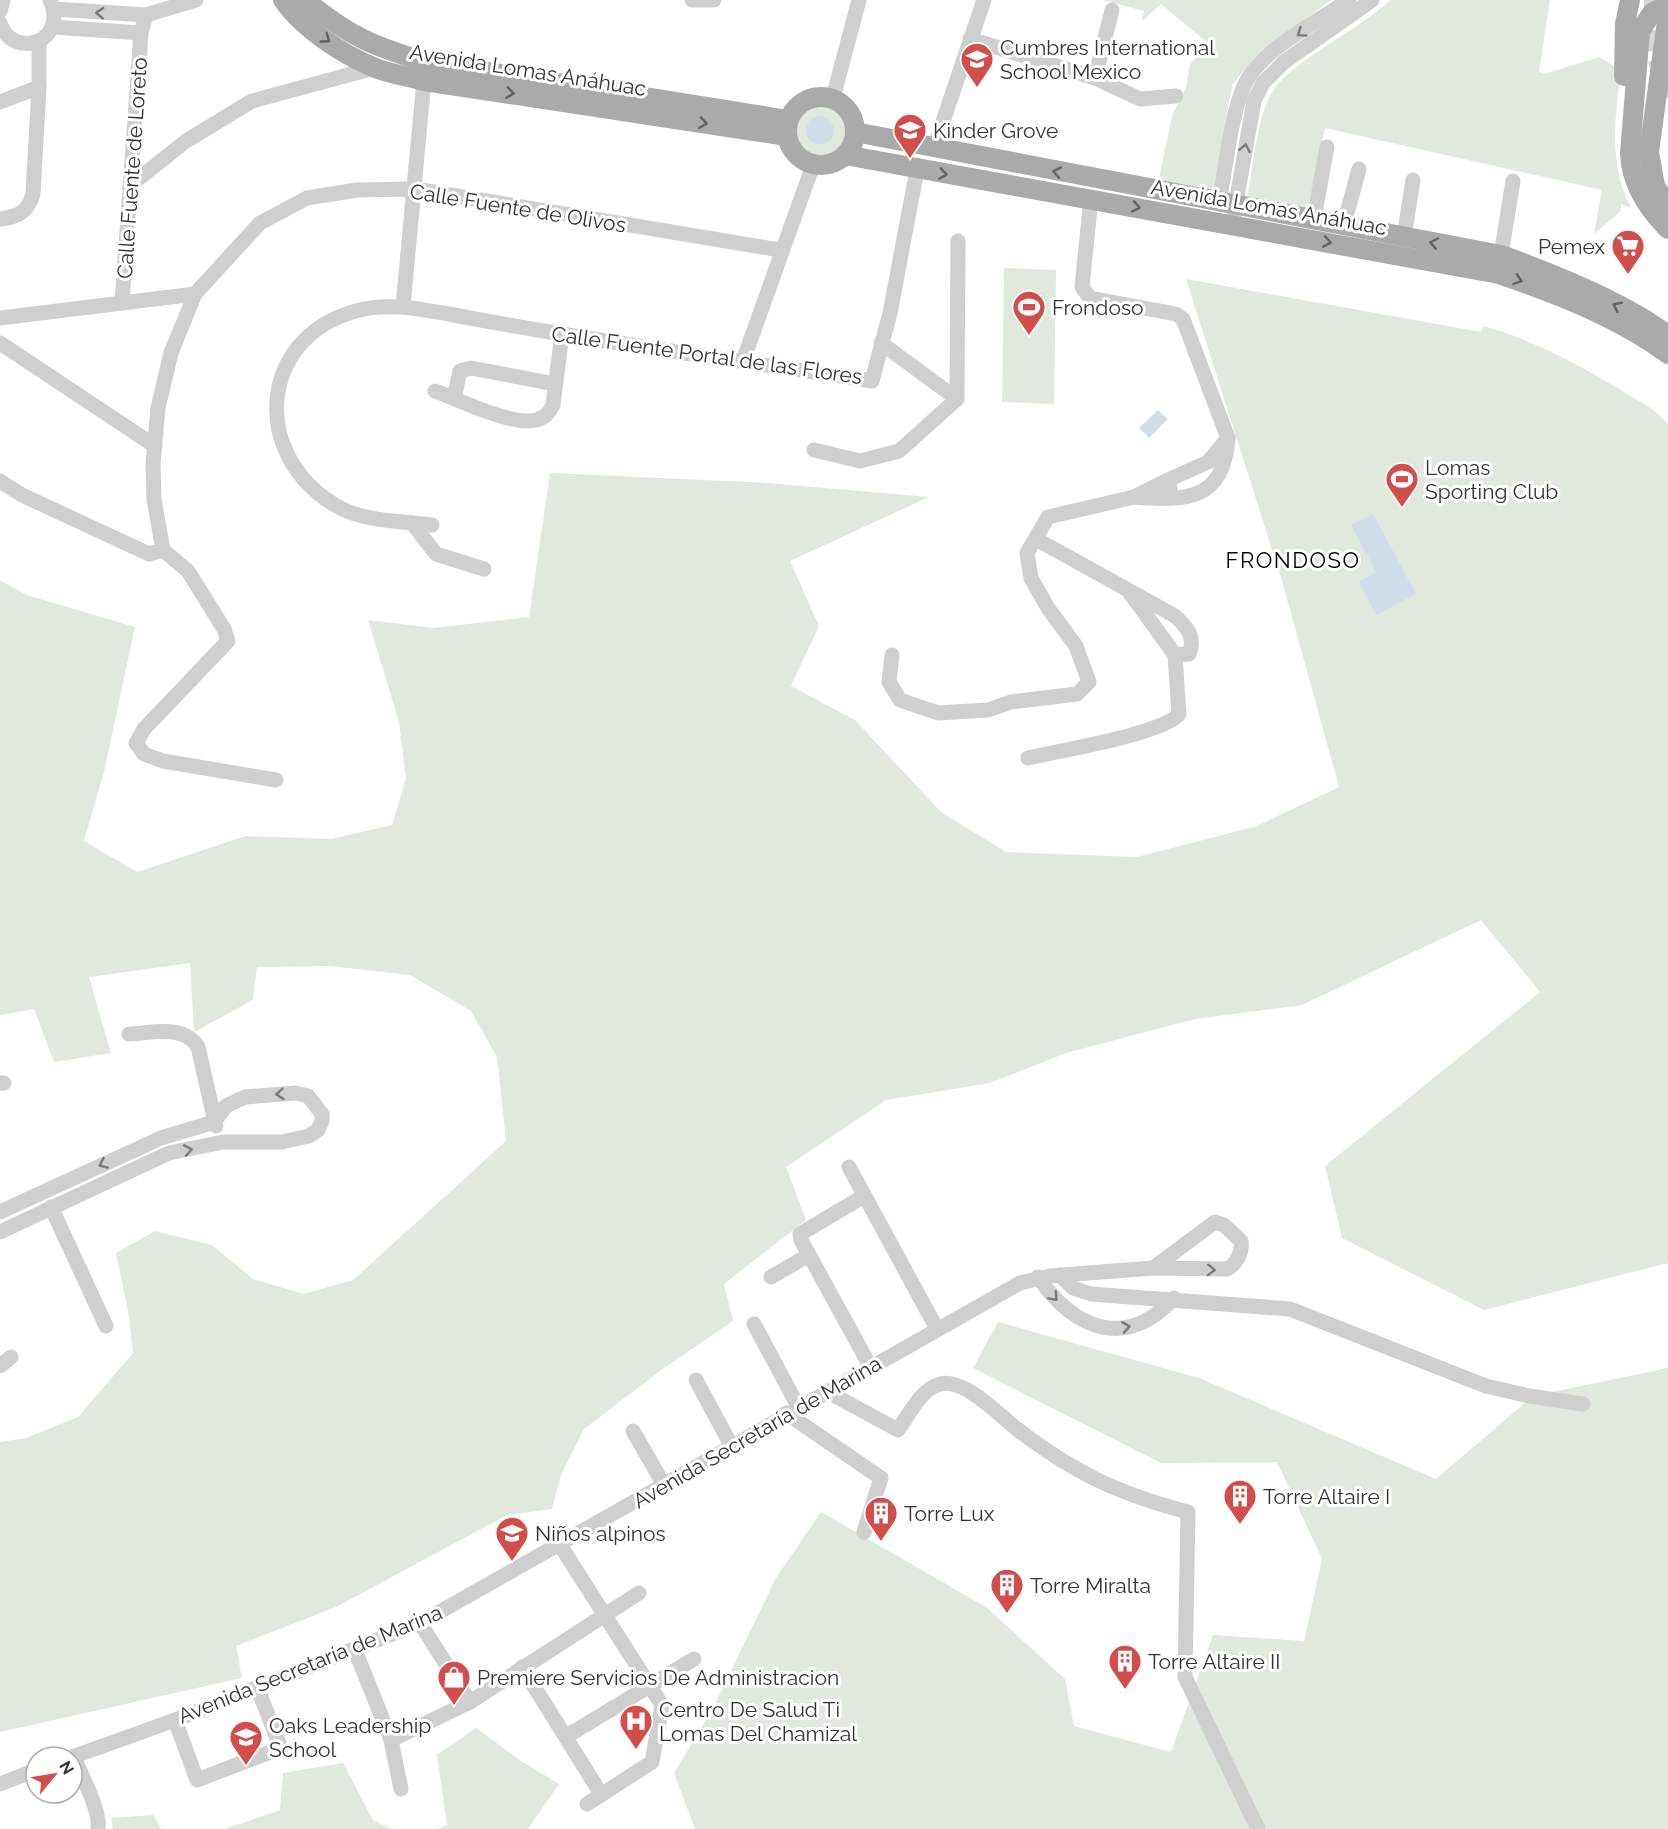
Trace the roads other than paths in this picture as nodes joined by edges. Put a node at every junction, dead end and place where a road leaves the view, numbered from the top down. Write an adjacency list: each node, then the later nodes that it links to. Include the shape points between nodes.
1 (2, 0): 16 (street)
2 (196, 0): 18 (street)
3 (283, 0): 24 (main road, Avenida Lomas Anáhuac, one-way to 24, via 321,36)
4 (305, 0): 26 (main road, Avenida Lomas Anáhuac, via 353,36)
5 (692, 0): 6 (street)
6 (714, 0)
7 (860, 0): 30 (street)
8 (984, 0): 22 (street)
9 (1349, 0): 48 (street, one-way to 48, via 1275,50 1250,75 1240,98)
10 (1372, 0): 48 (street, one-way to 10, via 1254,101 1263,83 1284,62)
11 (1630, 0): 46 (main road, via 1625,24 1622,154 1627,182)
12 (1649, 0): 46 (main road, via 1639,166)
13 (1668, 4): 46 (main road, via 1652,13 1640,31 1630,153)
14 (52, 5): 18 (street, one-way to 14); 20 (street)
15 (1112, 10): 27 (street)
16 (0, 12)
17 (1668, 14): 25 (main road)
18 (146, 15): 21 (street, Calle Fuente de Loreto)
19 (0, 23): 23 (street, via 13,40 26,44)
20 (53, 27): 21 (street, Calle Fuente de Loreto); 23 (street)
21 (141, 33): 44 (street, Calle Fuente de Loreto)
22 (970, 39): 27 (street); 37 (street)
23 (39, 41): 28 (street)
24 (374, 68): 26 (main road, Avenida Lomas Anáhuac); 44 (street, via 252,101 186,141)
25 (1664, 70): 32 (main road)
26 (425, 71): 33 (main road, Avenida Lomas Anáhuac); 45 (street)
27 (1095, 78): 29 (street, via 1140,99)
28 (39, 87): 31 (street); 52 (street, via 30,205 22,214)
29 (1176, 96)
30 (833, 98): 33 (main road, via 807,100 798,106); 34 (main road, via 849,112)
31 (0, 102)
32 (1654, 115): 35 (main road); 49 (main road, via 1650,168 1655,186)
33 (788, 128): 39 (main road, via 791,148)
34 (855, 132): 37 (main road, Avenida Lomas Anáhuac); 38 (main road)
35 (1668, 132)
36 (1327, 147): 51 (street)
37 (934, 148): 48 (main road, Avenida Lomas Anáhuac, one-way to 37)
38 (845, 155): 39 (main road, via 834,162); 41 (main road, Avenida Lomas Anáhuac)
39 (813, 165): 57 (street)
40 (1359, 169): 53 (street)
41 (917, 170): 47 (main road, Avenida Lomas Anáhuac, one-way to 47); 66 (street, Calle Fuente Portal de las Flores)
42 (1413, 180): 55 (street)
43 (1513, 181): 58 (street)
44 (132, 184): 60 (street, Calle Fuente de Loreto)
45 (415, 189): 57 (street, Calle Fuente de Olivos); 59 (street, Calle Fuente de Olivos, via 357,190 307,198 260,223); 61 (street)
46 (1641, 194): 54 (main road)
47 (1091, 198): 50 (main road, Avenida Lomas Anáhuac, one-way to 50); 73 (street, via 1082,287 1085,293 1096,300 1176,314 1183,319)
48 (1226, 204): 50 (street, via 1234,213 1230,219 1204,214); 51 (main road, Avenida Lomas Anáhuac)
49 (1668, 206)
50 (1197, 218): 67 (main road, Avenida Lomas Anáhuac, one-way to 67, via 1499,274 1553,292 1646,338)
51 (1314, 218): 53 (main road, Avenida Lomas Anáhuac)
52 (0, 219)
53 (1344, 224): 55 (main road, Avenida Lomas Anáhuac)
54 (1668, 229)
55 (1404, 237): 58 (main road, Avenida Lomas Anáhuac, one-way to 55)
56 (958, 241): 72 (street)
57 (780, 250): 68 (street)
58 (1501, 255): 63 (main road, Avenida Lomas Anáhuac, one-way to 58, via 1555,274)
59 (195, 294): 60 (street); 74 (street, Calle Fuente de Olivos, via 171,353)
60 (122, 302): 62 (street)
61 (403, 306): 64 (street, Calle Fuente Portal de las Flores); 82 (street, Calle Fuente Portal de las Flores, via 365,309 319,329 297,349 280,378 275,415 285,452 313,490 358,516)
62 (0, 318)
63 (1664, 329)
64 (562, 334): 68 (street, Calle Fuente Portal de las Flores); 69 (street)
65 (0, 343): 74 (street)
66 (881, 343): 68 (street, Calle Fuente Portal de las Flores, via 872,381); 72 (street)
67 (1668, 354)
68 (743, 361)
69 (555, 384): 71 (street, via 471,368 460,371); 71 (street, via 553,405 547,415 536,420 518,421)
70 (435, 391): 71 (street)
71 (454, 398)
72 (957, 399): 75 (street, via 899,451 860,461)
73 (1228, 438): 76 (street); 77 (street)
74 (154, 446): 85 (street, Calle Fuente de Olivos, via 154,499)
75 (814, 450)
76 (1208, 462): 77 (street); 78 (street)
77 (1221, 475): 81 (street, via 1203,491)
78 (1168, 480): 80 (street); 81 (street)
79 (0, 481): 85 (street, via 149,554)
80 (1134, 497): 81 (street); 84 (street, via 1048,517)
81 (1172, 500)
82 (412, 523): 83 (street, Calle Fuente Portal de las Flores); 86 (street, via 436,554)
83 (432, 525)
84 (1035, 539): 87 (street); 88 (street, via 1028,553 1032,578 1047,608 1076,646 1089,682 1077,694 1011,702 988,710 938,713 900,700 889,682)
85 (163, 550): 91 (street, via 188,571 228,641 144,729 136,743 144,754 163,761)
86 (484, 569)
87 (1130, 593): 89 (street); 89 (street, via 1175,616 1188,630 1193,644 1189,654)
88 (892, 655)
89 (1175, 655): 90 (street, via 1179,714 1175,719 1134,734)
90 (1028, 758)
91 (276, 780)
92 (129, 1034): 93 (street, via 177,1032 193,1038)
93 (214, 1122): 94 (street); 94 (street, one-way to 93, via 296,1140 318,1130 322,1114 308,1096 245,1097 233,1101); 98 (street, one-way to 98, via 161,1138)
94 (223, 1143): 97 (street, one-way to 94, via 169,1154)
95 (849, 1167): 96 (street)
96 (864, 1196): 100 (street, via 800,1234); 108 (street)
97 (51, 1207): 99 (street); 107 (street)
98 (0, 1212)
99 (0, 1232)
100 (809, 1255): 103 (street); 109 (street)
101 (1153, 1268): 101 (street, Avenida Secretaría de Marina, one-way to 101, via 1227,1269 1235,1263 1240,1240 1215,1222); 102 (street, Avenida Secretaría de Marina)
102 (1059, 1275): 104 (street, Avenida Secretaría de Marina); 105 (street, via 1073,1288 1091,1294)
103 (771, 1277)
104 (1038, 1277): 105 (street, one-way to 105, via 1072,1313 1090,1324 1111,1329 1132,1328 1151,1320); 108 (street, Avenida Secretaría de Marina)
105 (1174, 1298): 112 (street, via 1290,1309 1486,1386)
106 (754, 1324): 113 (street)
107 (106, 1326)
108 (937, 1329): 109 (street, Avenida Secretaría de Marina)
109 (870, 1366): 111 (street, Avenida Secretaría de Marina)
110 (696, 1380): 115 (street)
111 (826, 1391): 113 (street, Avenida Secretaría de Marina); 139 (street, via 898,1430 926,1391 941,1383 962,1386 1048,1453 1096,1482 1140,1500 1188,1512 1185,1677)
112 (1583, 1404)
113 (792, 1410): 115 (street, Avenida Secretaría de Marina); 117 (street, via 881,1478)
114 (633, 1431): 116 (street)
115 (731, 1445): 116 (street, Avenida Secretaría de Marina)
116 (664, 1485): 118 (street, Avenida Secretaría de Marina)
117 (864, 1532)
118 (560, 1545): 120 (street); 121 (street, Avenida Secretaría de Marina)
119 (639, 1593): 120 (street)
120 (604, 1614): 124 (street); 126 (street)
121 (420, 1623): 122 (street, Avenida Secretaría de Marina); 127 (street)
122 (355, 1650): 125 (street, Avenida Secretaría de Marina); 130 (street)
123 (694, 1659): 126 (street)
124 (522, 1668): 127 (street); 129 (street)
125 (257, 1686): 128 (street, Avenida Secretaría de Marina); 128 (street, via 281,1748 198,1780)
126 (650, 1686): 129 (street); 136 (street, via 662,1705 651,1762)
127 (470, 1702): 130 (street)
128 (175, 1720): 131 (street, Avenida Secretaría de Marina)
129 (567, 1737): 136 (street)
130 (391, 1740): 135 (street)
131 (84, 1753)
132 (24, 1775): 134 (street)
133 (84, 1783): 138 (street, via 96,1812)
134 (0, 1784)
135 (401, 1789)
136 (602, 1794): 137 (street)
137 (587, 1804)
138 (98, 1829)
139 (1258, 1829)

